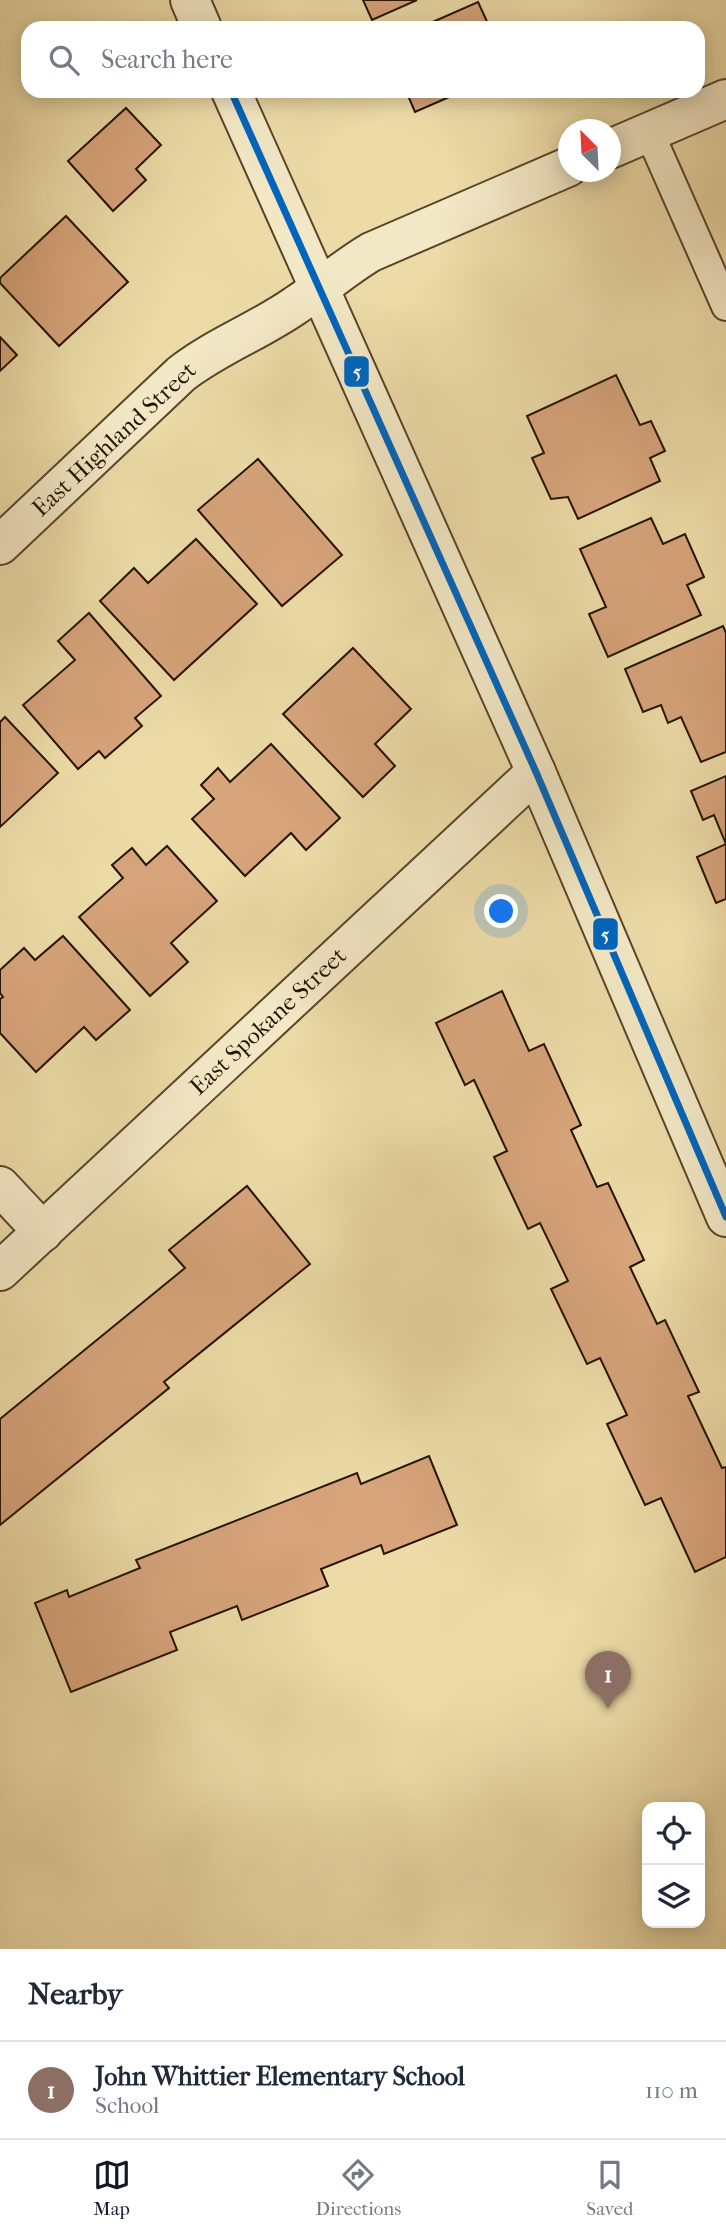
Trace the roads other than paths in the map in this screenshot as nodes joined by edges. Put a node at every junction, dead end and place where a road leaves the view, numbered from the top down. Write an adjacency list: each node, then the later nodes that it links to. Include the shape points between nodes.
1 (190, 0): 2 (street)
2 (199, 21)
3 (234, 98): 8 (street)
4 (726, 99): 5 (street)
5 (649, 132): 6 (street); 9 (lane)
6 (621, 145)
7 (558, 172): 8 (street, East Highland Street, via 371,252)
8 (320, 286): 10 (street, East Highland Street, via 296,306 209,352 181,374); 11 (street)
9 (726, 306)
10 (0, 545)
11 (536, 772): 13 (street); 14 (street, East Spokane Street)
12 (0, 1186): 14 (street)
13 (726, 1217)
14 (43, 1232): 15 (street, East Spokane Street)
15 (0, 1271)

